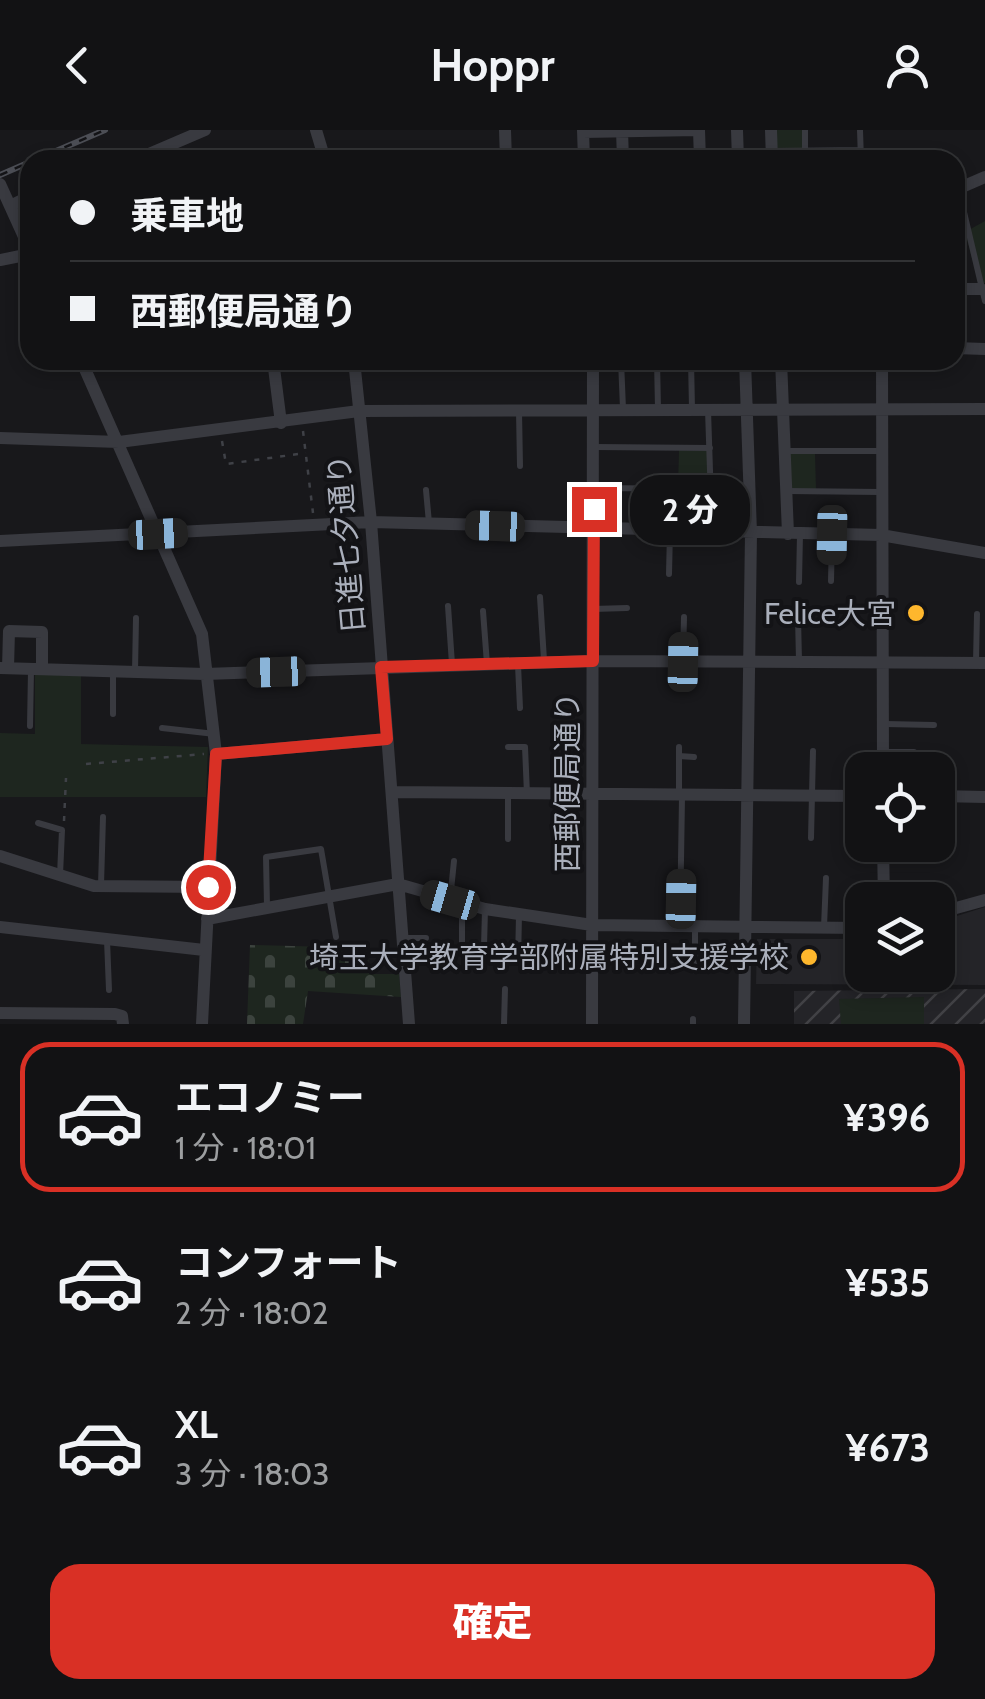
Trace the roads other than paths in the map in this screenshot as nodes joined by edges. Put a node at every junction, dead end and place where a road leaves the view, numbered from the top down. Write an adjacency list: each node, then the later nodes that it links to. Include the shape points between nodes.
1 (205, 130): 7 (street)
2 (699, 130): 6 (street)
3 (805, 130): 8 (lane)
4 (860, 130): 9 (lane)
5 (583, 131): 6 (street)
6 (622, 131)
7 (158, 150)
8 (805, 150): 9 (lane)
9 (861, 150)
10 (0, 184): 12 (street)
11 (20, 201): 12 (street)
12 (10, 206): 14 (street)
13 (965, 222): 15 (lane)
14 (20, 229)
15 (983, 295)
16 (86, 370): 39 (street)
17 (274, 370): 37 (street)
18 (355, 370): 28 (street, 日進七夕通り)
19 (594, 370): 30 (street, 西郵便局通り)
20 (622, 370): 31 (lane)
21 (657, 370): 32 (lane)
22 (690, 370): 33 (lane)
23 (745, 370): 35 (street)
24 (781, 370): 36 (street)
25 (882, 370): 26 (street)
26 (882, 409): 27 (street); 36 (street); 43 (street)
27 (985, 409)
28 (360, 410): 29 (street); 37 (street); 50 (street, 日進七夕通り)
29 (519, 410): 30 (street); 44 (lane)
30 (595, 410): 31 (street); 40 (street, 西郵便局通り)
31 (623, 410): 32 (street)
32 (658, 410): 33 (street)
33 (692, 410): 34 (street)
34 (708, 410): 35 (street); 41 (lane)
35 (747, 410): 36 (street); 56 (street)
36 (783, 410): 42 (street)
37 (281, 423): 39 (street)
38 (0, 438): 39 (street)
39 (119, 442): 55 (street)
40 (594, 447): 41 (lane); 45 (street, 西郵便局通り)
41 (710, 448): 46 (lane)
42 (784, 451): 43 (lane); 48 (street)
43 (882, 451): 49 (street)
44 (520, 466)
45 (594, 488): 46 (lane); 52 (street, 西郵便局通り)
46 (711, 489): 54 (lane)
47 (426, 490): 51 (lane)
48 (786, 491): 49 (lane); 57 (street)
49 (881, 492): 59 (street)
50 (370, 522): 51 (street); 55 (street); 84 (street, 日進七夕通り)
51 (429, 524): 52 (street)
52 (593, 529): 53 (street); 68 (street, 西郵便局通り)
53 (670, 531): 54 (street); 62 (lane)
54 (712, 532): 56 (street)
55 (158, 534): 60 (street); 89 (street, via 202,634)
56 (750, 534): 57 (street); 77 (street)
57 (794, 534): 58 (street); 64 (lane)
58 (832, 535): 59 (street); 63 (lane)
59 (881, 535): 61 (street); 79 (street)
60 (0, 541)
61 (985, 552)
62 (670, 574)
63 (831, 580)
64 (799, 582)
65 (540, 596): 75 (lane)
66 (448, 606): 83 (lane)
67 (627, 608): 68 (lane)
68 (593, 609): 74 (street, 西郵便局通り)
69 (483, 611): 82 (lane)
70 (977, 614): 81 (lane)
71 (684, 617): 76 (lane)
72 (798, 617): 78 (lane)
73 (136, 618): 88 (lane)
74 (593, 661): 75 (street); 76 (street); 106 (street, 西郵便局通り)
75 (544, 662): 80 (street)
76 (683, 662): 77 (street)
77 (747, 662): 78 (street); 108 (street)
78 (799, 662): 79 (street)
79 (882, 662): 81 (street); 92 (street)
80 (518, 663): 82 (street); 90 (lane)
81 (981, 663)
82 (486, 664): 83 (street)
83 (452, 665): 84 (street)
84 (381, 667): 89 (street); 97 (street, 日進七夕通り)
85 (4, 668): 86 (street); 86 (street, via 10,631 42,632)
86 (36, 669): 87 (street); 94 (lane)
87 (114, 672): 88 (street); 91 (lane)
88 (135, 672): 89 (street)
89 (205, 674): 96 (street)
90 (520, 708)
91 (113, 714)
92 (882, 724): 93 (lane); 100 (street)
93 (934, 725)
94 (30, 726)
95 (162, 728): 96 (lane)
96 (214, 734): 101 (street)
97 (387, 739): 101 (street); 103 (street, 日進七夕通り)
98 (508, 747): 105 (lane, via 524,747)
99 (813, 750): 109 (lane)
100 (883, 752)
101 (216, 753): 123 (street)
102 (694, 757): 107 (lane, via 679,752)
103 (392, 792): 104 (street); 121 (street, 日進七夕通り)
104 (508, 794): 105 (street); 116 (lane)
105 (528, 794): 106 (street)
106 (592, 794): 107 (street); 132 (street, 西郵便局通り)
107 (680, 795): 108 (street); 133 (lane)
108 (746, 796): 109 (street); 134 (street)
109 (812, 796): 110 (street); 115 (lane)
110 (845, 796)
111 (955, 796): 112 (street)
112 (985, 797)
113 (104, 817): 122 (lane)
114 (38, 822): 119 (lane, via 62,830)
115 (811, 838)
116 (508, 839)
117 (0, 856): 119 (street)
118 (454, 861): 126 (lane)
119 (60, 876): 122 (street)
120 (826, 878): 136 (lane)
121 (398, 884): 124 (street); 126 (street); 139 (street, 日進七夕通り)
122 (101, 886): 123 (street)
123 (208, 887): 131 (street)
124 (328, 897): 127 (street); 127 (lane, via 321,849 266,857); 138 (lane)
125 (985, 900): 128 (street)
126 (456, 901): 129 (street); 129 (lane, via 462,946 484,947)
127 (267, 906): 131 (street)
128 (955, 908)
129 (484, 909): 130 (street)
130 (518, 914): 132 (street); 143 (lane)
131 (207, 919): 142 (street)
132 (592, 924): 133 (street); 153 (street, 西郵便局通り)
133 (688, 926): 134 (street); 144 (lane)
134 (745, 926): 136 (street); 154 (street)
135 (0, 927): 141 (street)
136 (824, 928): 137 (street)
137 (845, 928)
138 (336, 937)
139 (403, 938): 140 (lane); 151 (street, 日進七夕通り)
140 (426, 938)
141 (107, 939): 142 (street); 146 (lane)
142 (204, 950): 150 (street)
143 (518, 962)
144 (695, 970)
145 (505, 989): 152 (lane)
146 (109, 990)
147 (0, 1014): 148 (street)
148 (61, 1019): 149 (street, via 116,1014)
149 (123, 1024)
150 (202, 1024)
151 (409, 1024)
152 (504, 1024)
153 (592, 1024)
154 (744, 1024)

